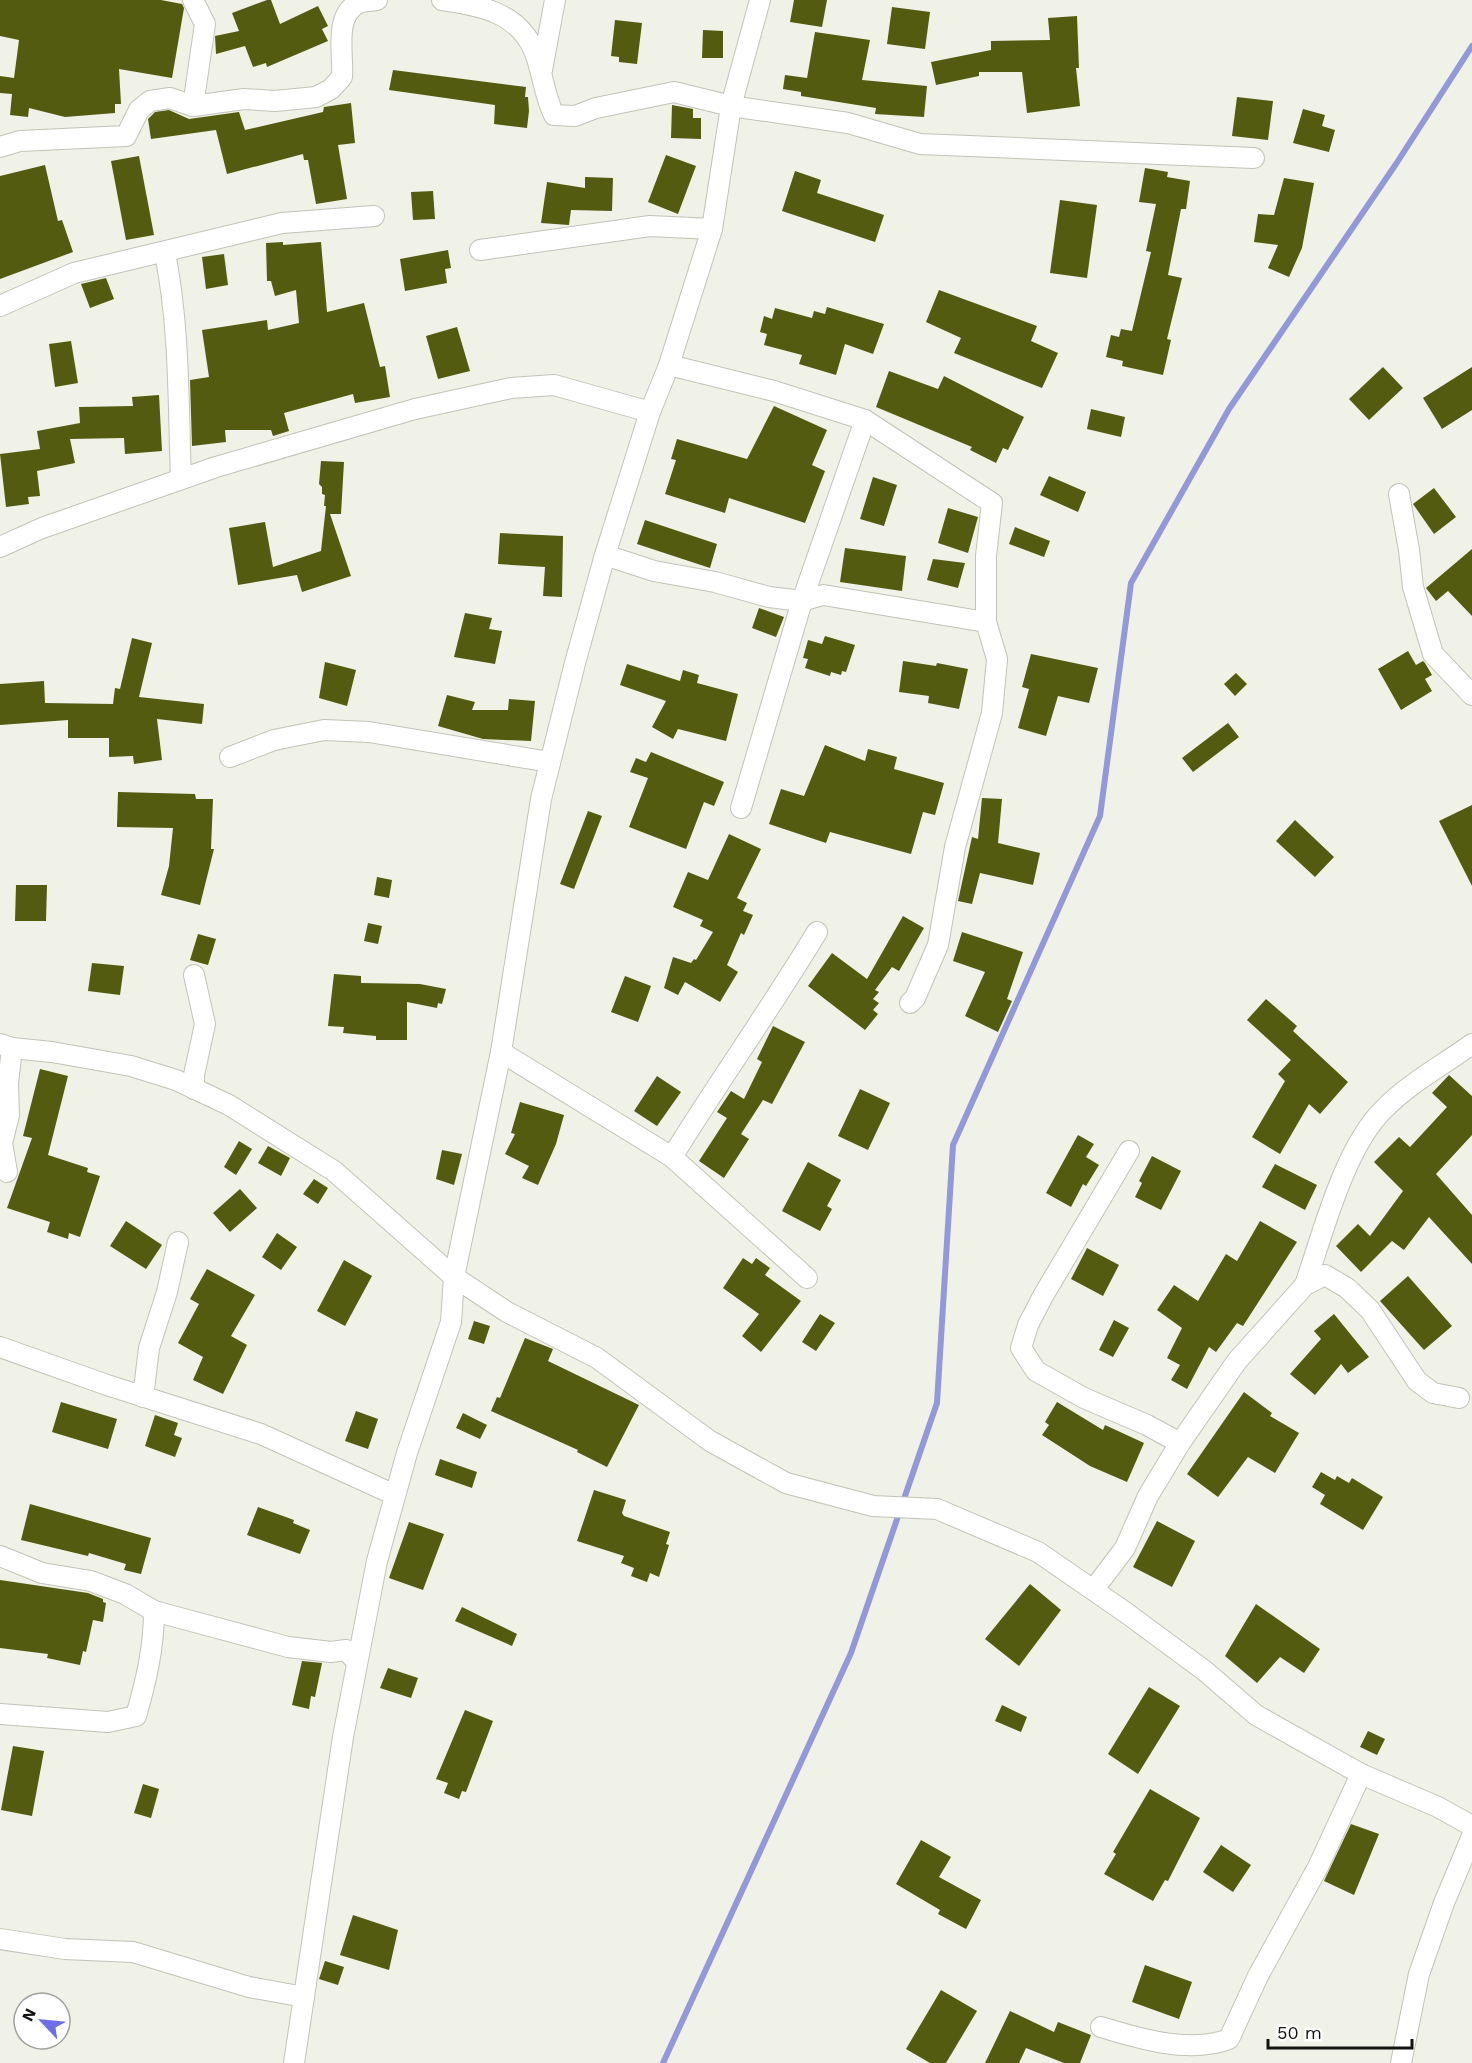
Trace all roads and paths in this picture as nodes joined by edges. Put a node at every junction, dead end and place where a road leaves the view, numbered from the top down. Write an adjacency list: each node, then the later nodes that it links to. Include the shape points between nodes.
1 (193, 0): 7 (street, via 205,24)
2 (377, 0): 7 (street, via 358,3 348,14 342,27 342,77 332,89 316,97 244,99)
3 (442, 0): 6 (street, via 497,12 511,19 534,51)
4 (555, 0): 6 (street)
5 (760, 0): 8 (street)
6 (541, 75): 8 (street, via 554,115 575,116 674,92)
7 (193, 106): 9 (street, via 170,98 150,101 139,110 126,136 20,141)
8 (731, 106): 10 (street, via 848,123 943,147); 12 (street)
9 (0, 147)
10 (1254, 159)
11 (374, 216): 14 (street, via 282,224)
12 (712, 229): 13 (street, via 650,226); 16 (street)
13 (480, 250)
14 (165, 253): 15 (street, via 74,273); 19 (street, via 175,306 179,360)
15 (0, 306)
16 (669, 365): 17 (street); 18 (street, via 774,391)
17 (650, 412): 19 (street, via 554,385 511,388 415,409); 22 (street)
18 (865, 420): 23 (street); 24 (street, via 992,503 986,556)
19 (181, 479): 21 (street, via 42,528)
20 (1399, 494): 25 (street, via 1413,587 1433,654)
21 (0, 547)
22 (605, 555): 23 (street, via 654,571); 27 (street)
23 (802, 601): 24 (street, via 823,595); 28 (street)
24 (986, 622): 31 (street, via 997,659 992,713 955,847 938,945)
25 (1472, 695)
26 (230, 757): 27 (street, via 274,740 324,730 369,732)
27 (550, 762): 34 (street)
28 (741, 808)
29 (817, 932): 37 (street)
30 (194, 975): 35 (street, via 205,1024)
31 (910, 1003)
32 (1472, 1044): 42 (street, via 1384,1108 1368,1127 1337,1192)
33 (6, 1046): 35 (street, via 131,1066); 38 (street, via 9,1115 2,1143)
34 (501, 1052): 37 (street); 40 (street)
35 (194, 1089): 40 (street, via 229,1105 334,1171)
36 (1129, 1151): 46 (street, via 1043,1296 1021,1348 1036,1371)
37 (672, 1157): 41 (street)
38 (7, 1172)
39 (178, 1242): 44 (street, via 149,1348)
40 (454, 1277): 47 (street, via 451,1322); 49 (street, via 507,1312 597,1358 710,1441 786,1483 873,1506 937,1509 956,1515 1038,1552)
41 (807, 1278)
42 (1305, 1285): 45 (street, via 1325,1275 1347,1288 1370,1310 1417,1381 1433,1393); 46 (street, via 1237,1361)
43 (0, 1347): 44 (street)
44 (143, 1396): 47 (street, via 261,1434)
45 (1459, 1398)
46 (1180, 1443): 49 (street, via 1148,1496 1125,1548)
47 (395, 1496): 51 (street, via 376,1561)
48 (0, 1556): 50 (street, via 42,1573 91,1581)
49 (1094, 1589): 53 (street, via 1205,1671 1256,1715)
50 (154, 1611): 51 (street, via 288,1647 346,1650); 52 (street, via 148,1675 136,1716 108,1722)
51 (357, 1662): 57 (street)
52 (0, 1714)
53 (1361, 1774): 54 (street); 58 (street, via 1229,2039 1211,2046 1165,2042)
54 (1472, 1826)
55 (1472, 1836): 60 (street, via 1419,1974)
56 (0, 1939): 57 (street, via 64,1949 133,1952 249,1987)
57 (304, 1997): 59 (street)
58 (1101, 2027)
59 (294, 2063)
60 (1401, 2063)

